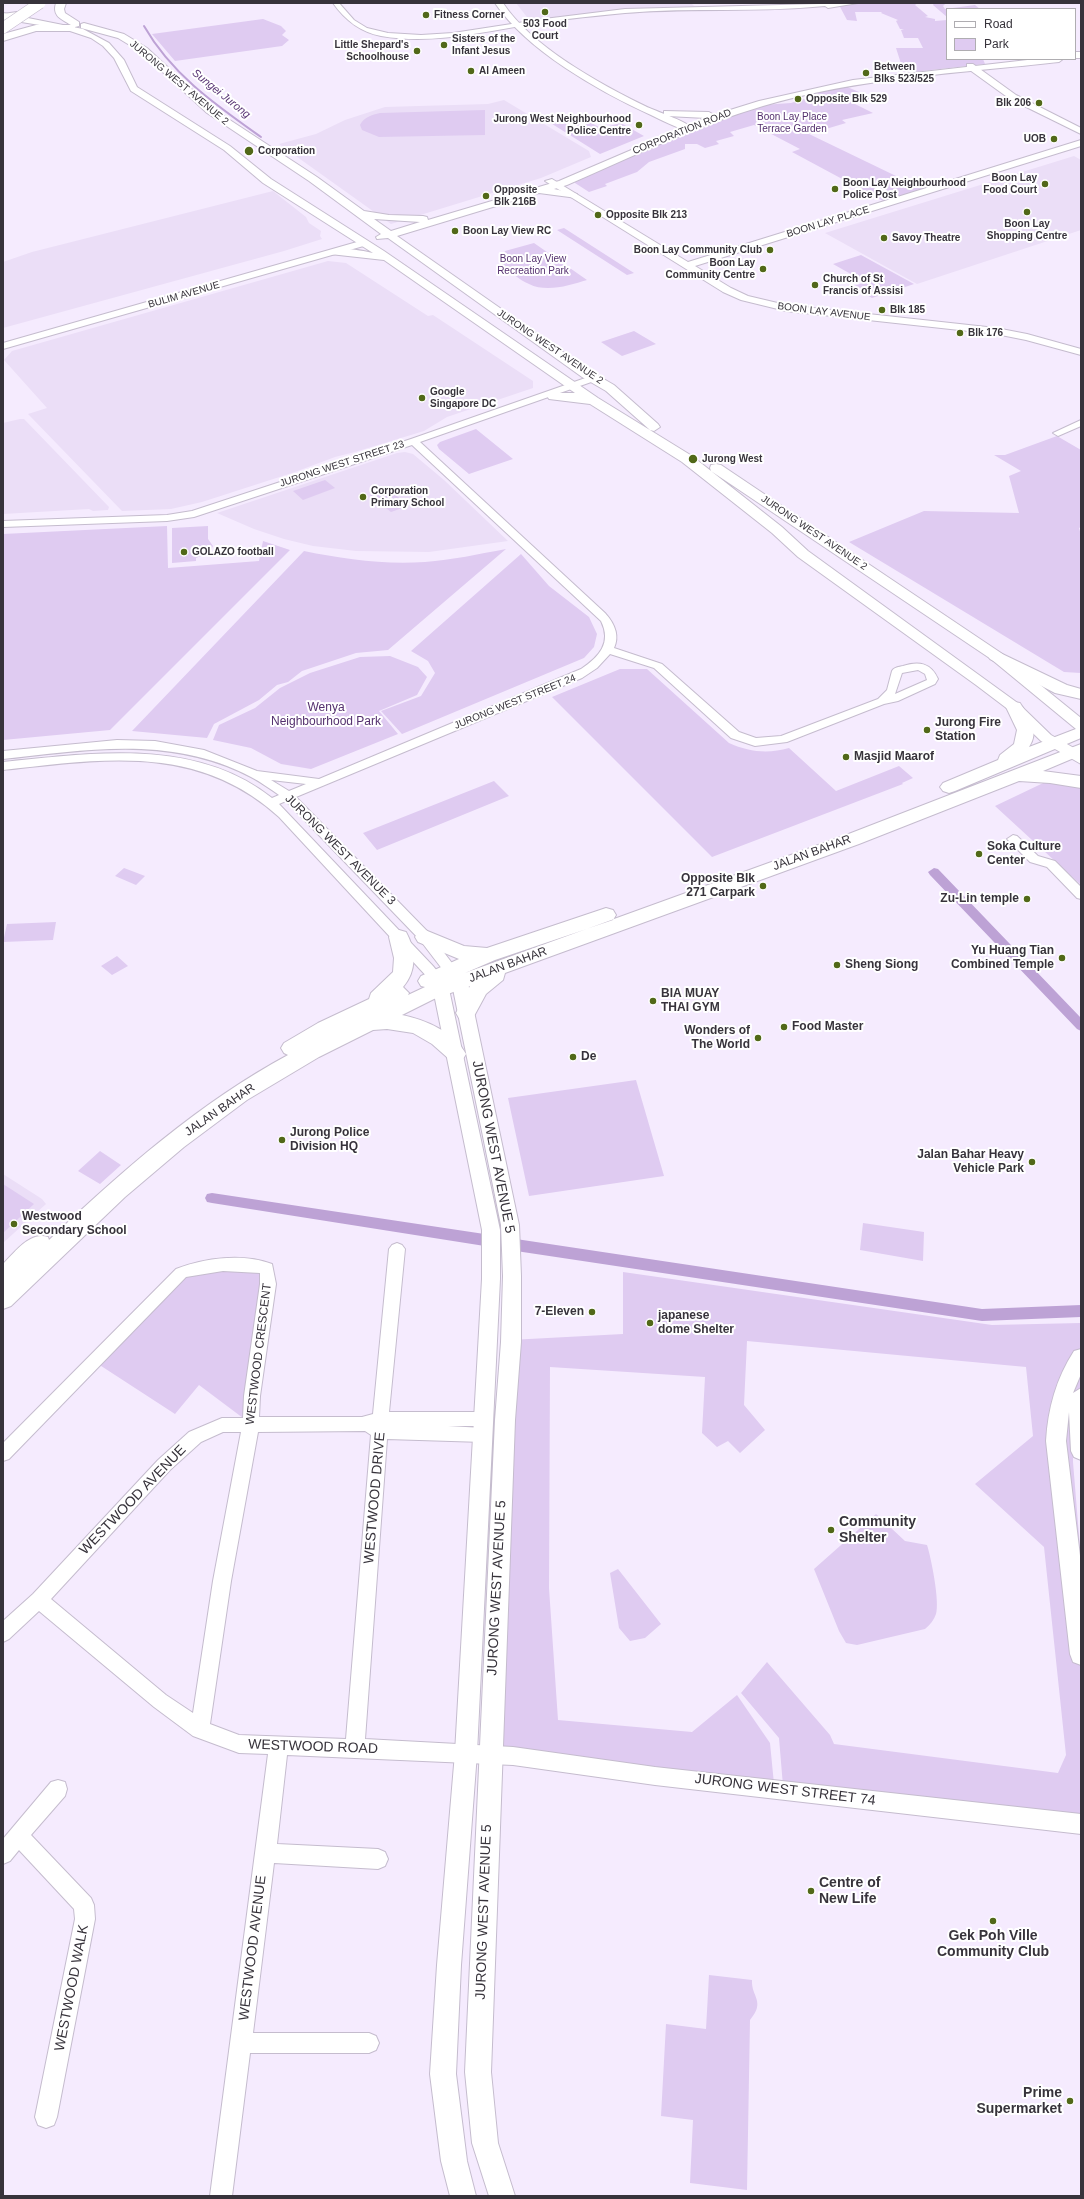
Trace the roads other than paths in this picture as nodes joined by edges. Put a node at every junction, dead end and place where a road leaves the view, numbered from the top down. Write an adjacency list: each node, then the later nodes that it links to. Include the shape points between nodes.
1 (25, 3): 9 (highway)
2 (40, 3): 13 (highway, bridge)
3 (61, 3): 11 (highway, via 61,15)
4 (336, 3): 12 (street, via 354,24 386,35 427,37)
5 (499, 3): 12 (street)
6 (506, 3): 12 (street)
7 (837, 3): 12 (street, via 780,8 663,8 600,14)
8 (855, 3): 12 (street, via 781,10 653,11)
9 (3, 13): 10 (highway); 11 (main road, JURONG WEST AVENUE 2)
10 (17, 15): 11 (main road, JURONG WEST AVENUE 2)
11 (73, 26): 14 (highway, via 26,29); 29 (main road, JURONG WEST AVENUE 2, via 110,32 144,50 210,111); 31 (main road, JURONG WEST AVENUE 2, via 111,50 134,89 227,148 267,181)
12 (522, 26): 18 (street, via 550,52 586,78)
13 (3, 28)
14 (3, 38)
15 (1020, 60): 17 (main road, CORPORATION ROAD)
16 (1042, 60): 17 (main road, CORPORATION ROAD)
17 (976, 67): 19 (main road, CORPORATION ROAD, via 860,78 826,84 765,98); 20 (main road, CORPORATION ROAD, via 818,90 742,108); 21 (street, via 1018,95); 22 (street, via 1013,97)
18 (663, 114): 19 (main road); 20 (street); 23 (main road, via 664,126)
19 (709, 115): 20 (main road, CORPORATION ROAD)
20 (688, 125): 23 (main road, CORPORATION ROAD); 25 (main road, CORPORATION ROAD)
21 (1081, 126)
22 (1081, 131)
23 (654, 136): 25 (main road, CORPORATION ROAD)
24 (1079, 147): 26 (street, BOON LAY PLACE); 26 (street, BOON LAY PLACE, via 1067,147)
25 (556, 182): 27 (main road, CORPORATION ROAD); 28 (street, BOON LAY AVENUE); 30 (main road, CORPORATION ROAD); 38 (street, BOON LAY AVENUE)
26 (942, 189): 38 (street, BOON LAY PLACE)
27 (533, 192): 28 (main road, via 558,192); 30 (main road, CORPORATION ROAD)
28 (573, 196): 38 (street, BOON LAY AVENUE)
29 (357, 211): 30 (main road, via 389,218); 32 (main road, JURONG WEST AVENUE 2)
30 (426, 221): 32 (main road, CORPORATION ROAD); 36 (main road, via 412,239 412,248)
31 (342, 228): 33 (main road, JURONG WEST AVENUE 2); 34 (main road, via 341,238)
32 (386, 233): 33 (main road, CORPORATION ROAD); 36 (main road, JURONG WEST AVENUE 2)
33 (360, 241): 34 (street, BULIM AVENUE); 35 (street, BULIM AVENUE); 37 (main road, JURONG WEST AVENUE 2)
34 (323, 248): 39 (street, BULIM AVENUE)
35 (334, 252): 37 (main road, via 369,255); 39 (street, BULIM AVENUE)
36 (418, 255): 43 (main road, JURONG WEST AVENUE 2)
37 (394, 264): 42 (main road, JURONG WEST AVENUE 2)
38 (695, 266): 40 (street, BOON LAY AVENUE, via 754,294 789,303 977,323 1030,332); 41 (street, BOON LAY AVENUE, via 727,290 745,298 786,308 996,331)
39 (4, 339)
40 (1081, 347)
41 (1081, 352)
42 (551, 372): 44 (main road, JURONG WEST AVENUE 2); 46 (main road, via 552,384)
43 (596, 379): 44 (street, JURONG WEST STREET 23); 54 (main road, JURONG WEST AVENUE 2, via 610,388 647,422)
44 (575, 387): 45 (street, JURONG WEST STREET 23); 46 (street, JURONG WEST STREET 23); 47 (main road, JURONG WEST AVENUE 2)
45 (553, 396): 47 (main road); 48 (street, JURONG WEST STREET 23)
46 (540, 397): 48 (street, JURONG WEST STREET 23)
47 (594, 401): 57 (main road, JURONG WEST AVENUE 2, via 687,459 777,530 803,554)
48 (479, 419): 51 (street, JURONG WEST STREET 23)
49 (1081, 423): 50 (street)
50 (1058, 433)
51 (414, 441): 52 (street, JURONG WEST STREET 23, via 194,514 167,518); 53 (street, via 606,620 611,633)
52 (3, 523)
53 (609, 647): 56 (street, via 658,666 735,735 756,742 773,742 797,735); 67 (street, JURONG WEST STREET 24, via 595,665 574,678)
54 (996, 656): 55 (main road, via 1060,689); 58 (main road, JURONG WEST AVENUE 2)
55 (1081, 694)
56 (882, 701)
57 (1014, 707): 60 (main road, JURONG WEST AVENUE 2); 64 (main road, via 1027,730 1026,740 1018,751)
58 (1081, 726)
59 (1081, 732): 60 (main road, JALAN BAHAR)
60 (1053, 744): 61 (main road, JURONG WEST AVENUE 2); 64 (main road, JALAN BAHAR)
61 (1077, 754): 66 (main road, JALAN BAHAR)
62 (3, 755): 65 (street, JURONG WEST AVENUE 3, via 111,744 155,745 200,753)
63 (3, 766): 70 (street, JURONG WEST AVENUE 3, via 84,757 151,756 212,769 241,782)
64 (982, 773): 73 (main road, JALAN BAHAR, via 836,832)
65 (255, 774): 67 (street, JURONG WEST STREET 24); 69 (street, JURONG WEST AVENUE 3)
66 (1015, 778): 68 (main road, via 1050,777); 74 (main road, JALAN BAHAR)
67 (321, 782): 69 (street, JURONG WEST STREET 24)
68 (1081, 782)
69 (288, 796): 70 (street, JURONG WEST STREET 24); 76 (street, JURONG WEST AVENUE 3)
70 (271, 803): 75 (street, JURONG WEST AVENUE 3)
71 (1013, 839): 72 (street, via 1034,859 1051,864)
72 (1081, 895)
73 (640, 903): 74 (main road, via 652,906); 77 (main road, JALAN BAHAR)
74 (658, 911): 78 (main road, JALAN BAHAR)
75 (399, 937): 79 (street, JURONG WEST AVENUE 3); 81 (main road, via 406,963 405,970)
76 (425, 937): 77 (main road, via 461,953); 79 (street, JURONG WEST AVENUE 3)
77 (488, 955): 79 (main road, JALAN BAHAR)
78 (525, 959): 79 (main road, JALAN BAHAR); 80 (main road, via 488,980 478,989)
79 (447, 980): 80 (street, JURONG WEST AVENUE 5); 81 (main road, JALAN BAHAR); 82 (street, JURONG WEST AVENUE 5)
80 (466, 1013): 100 (street, JURONG WEST AVENUE 5, via 510,1225 512,1276 511,1342)
81 (365, 1016): 82 (main road, via 417,1026 446,1044); 84 (main road, JALAN BAHAR, via 325,1028 216,1095 118,1172); 85 (main road, JALAN BAHAR, via 242,1093 182,1136 124,1183)
82 (456, 1054): 90 (street, JURONG WEST AVENUE 5, via 491,1230 492,1279)
83 (397, 1249): 89 (street, WESTWOOD DRIVE)
84 (3, 1278)
85 (3, 1299)
86 (1081, 1357): 93 (street, via 1068,1377 1056,1424 1056,1441)
87 (1081, 1397): 91 (street, via 1078,1406)
88 (251, 1424): 89 (street, WESTWOOD AVENUE); 92 (street, WESTWOOD CRESCENT, via 252,1396 268,1284 267,1268 244,1264 190,1269 179,1275); 94 (street, WESTWOOD AVENUE, via 222,1425 195,1437 164,1465); 97 (street, WESTWOOD CRESCENT, via 222,1581)
89 (381, 1425): 90 (street, WESTWOOD AVENUE); 99 (street, WESTWOOD DRIVE)
90 (483, 1427): 100 (street, JURONG WEST AVENUE 5)
91 (1081, 1451)
92 (3, 1454)
93 (1078, 1597): 96 (street)
94 (39, 1600): 95 (street, WESTWOOD AVENUE); 97 (street, WESTWOOD ROAD, via 160,1701)
95 (3, 1633)
96 (1081, 1654)
97 (200, 1728): 98 (street, WESTWOOD ROAD, via 239,1744)
98 (278, 1745): 99 (street, WESTWOOD ROAD); 104 (street, WESTWOOD AVENUE)
99 (355, 1748): 100 (street, WESTWOOD ROAD)
100 (478, 1754): 102 (street, JURONG WEST STREET 74); 111 (street, JURONG WEST AVENUE 5, via 450,1958 443,2074 454,2162); 112 (street, JURONG WEST AVENUE 5, via 478,2072 485,2143)
101 (58, 1789): 103 (street)
102 (1081, 1824)
103 (18, 1836): 105 (street); 109 (street, WESTWOOD WALK, via 84,1905 85,1919)
104 (266, 1853): 106 (street); 107 (street, WESTWOOD AVENUE, via 248,1976)
105 (3, 1854)
106 (378, 1859)
107 (242, 2043): 108 (street); 110 (street, WESTWOOD AVENUE)
108 (369, 2043)
109 (46, 2117)
110 (221, 2196)
111 (463, 2196)
112 (502, 2196)

